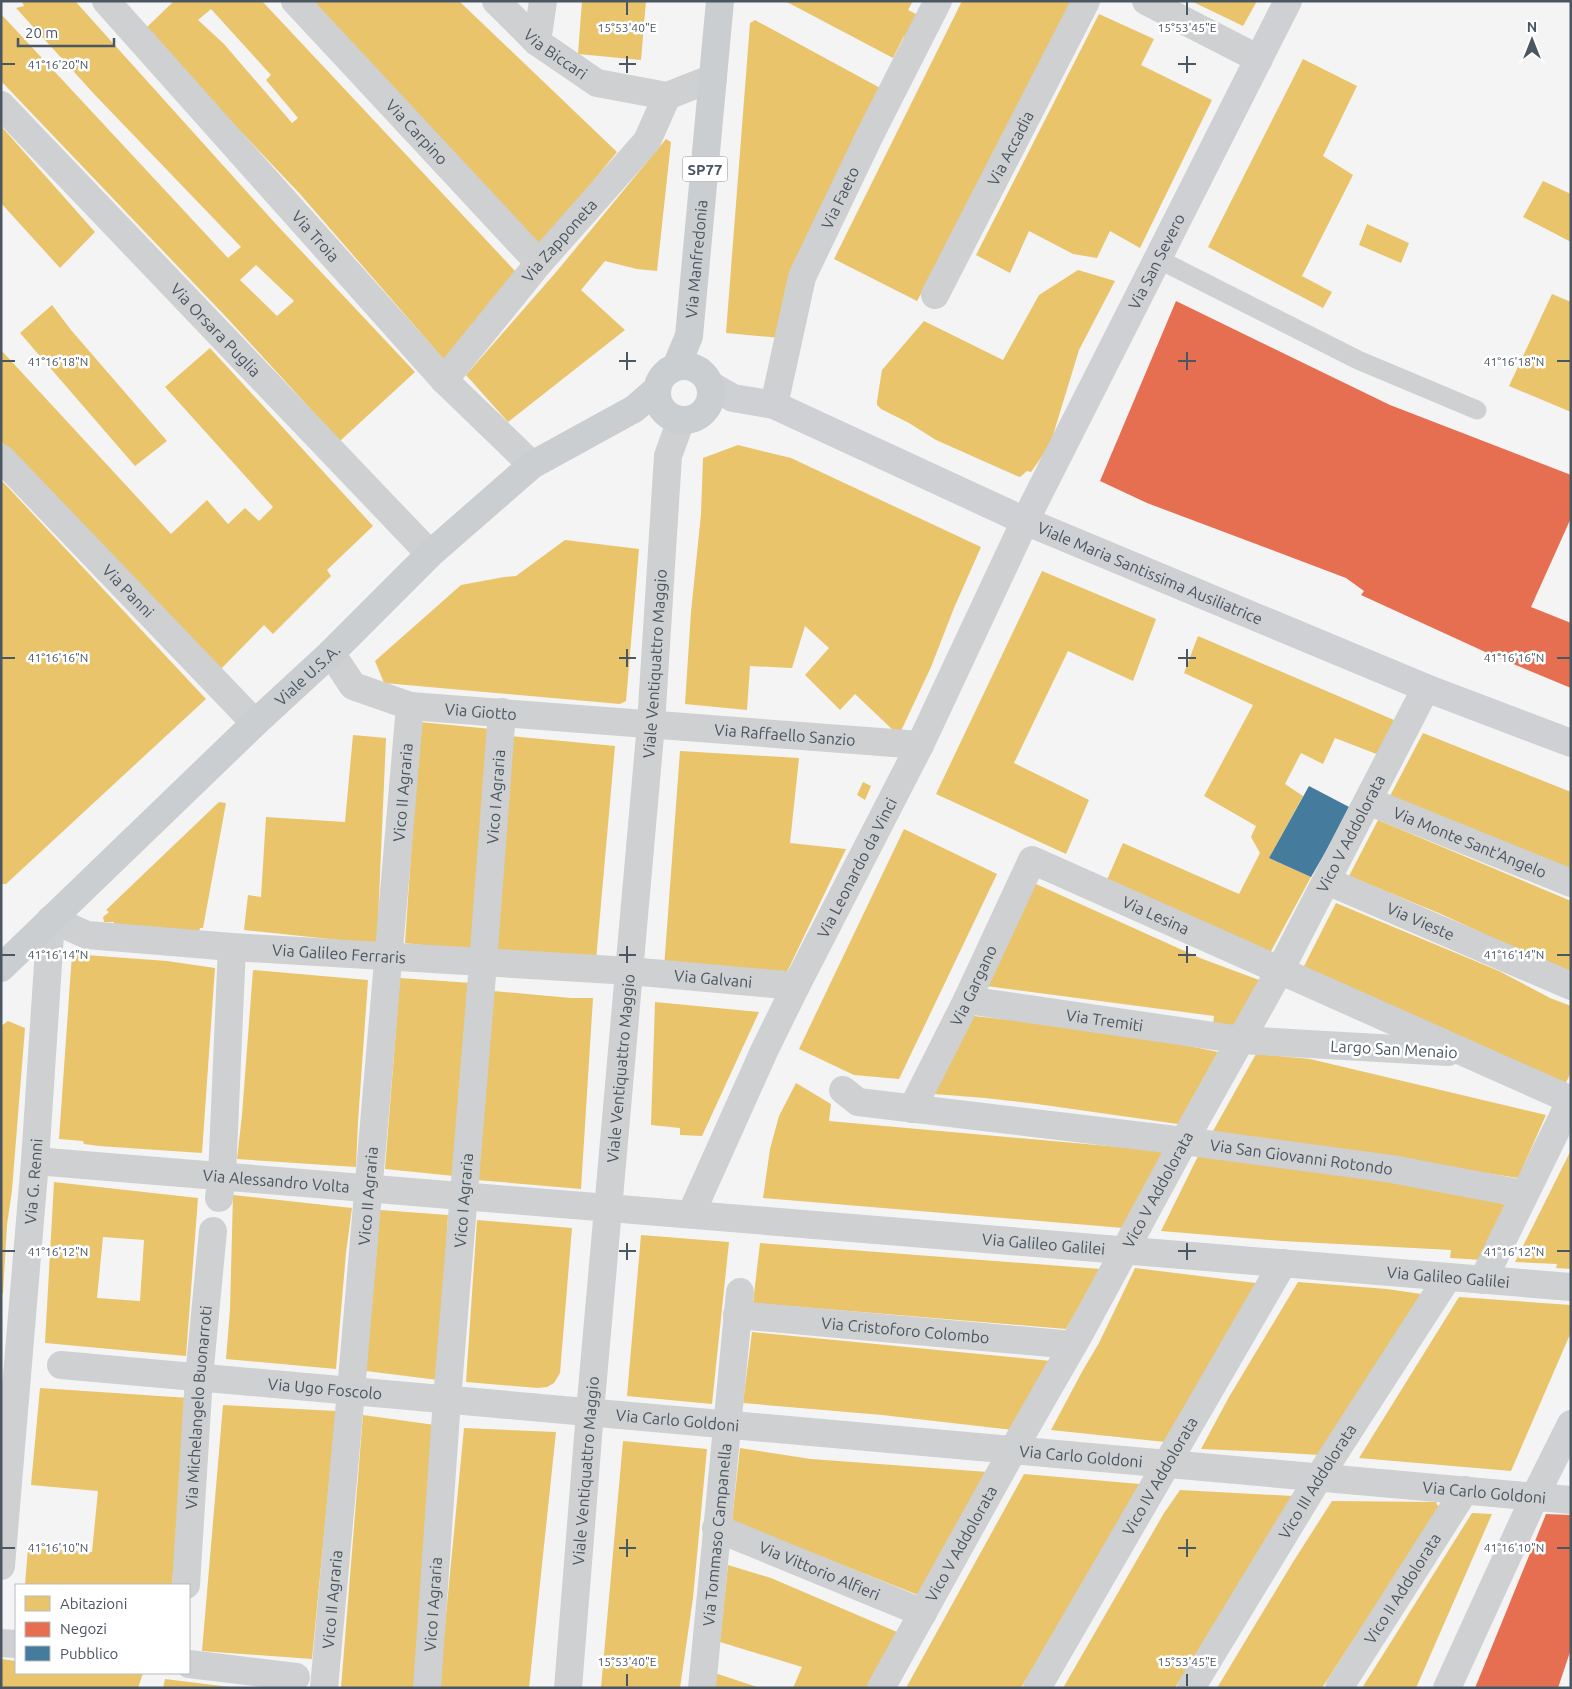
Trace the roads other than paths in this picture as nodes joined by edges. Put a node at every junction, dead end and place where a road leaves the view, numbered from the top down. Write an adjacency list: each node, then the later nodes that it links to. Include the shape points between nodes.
1 (106, 1): 18 (street, Via Troia)
2 (295, 1): 16 (street, Via Carpino)
3 (496, 1): 10 (street, Via Biccari)
4 (543, 1): 10 (street)
5 (720, 1): 12 (main road, Via Manfredonia / SP77)
6 (938, 1): 20 (street, Via Faeto, via 802,277)
7 (1086, 1): 17 (street, Via Accadia)
8 (1146, 1): 11 (street)
9 (1288, 1): 11 (main road, Via San Severo)
10 (537, 42): 13 (street, Via Biccari, via 597,83)
11 (1259, 59): 15 (main road, Via San Severo)
12 (713, 78): 13 (street); 19 (main road, Via Manfredonia / SP77, via 689,336)
13 (667, 96): 16 (street, Via Zapponeta, via 647,141)
14 (1, 105): 26 (street, Via Orsara Puglia)
15 (1158, 259): 22 (lane, via 1358,360); 25 (main road, Via San Severo)
16 (539, 263): 18 (street, Via Zapponeta)
17 (935, 295)
18 (444, 380): 24 (street, Via Troia)
19 (705, 385): 20 (main road, Viale Maria Santissima Ausiliatrice); 21 (main road, via 701,414 692,419); 21 (main road, via 666,372 660,380)
20 (774, 405): 25 (main road, Viale Maria Santissima Ausiliatrice)
21 (667, 407): 24 (main road, Viale U.S.A., via 634,409); 32 (street, Viale Ventiquattro Maggio, via 668,456)
22 (1477, 410)
23 (1, 458): 31 (street, Via Panni)
24 (532, 465): 26 (main road, Viale U.S.A.)
25 (1025, 521): 28 (main road, Viale Maria Santissima Ausiliatrice); 34 (street, Via Leonardo da Vinci)
26 (430, 554): 27 (main road, Viale U.S.A.)
27 (331, 653): 29 (street, Via Giotto, via 353,686); 31 (main road, Viale U.S.A.)
28 (1426, 688): 33 (main road, Viale Maria Santissima Ausiliatrice); 35 (street, Vico V Addolorata)
29 (410, 706): 30 (street, Via Giotto); 41 (street, Vico II Agraria)
30 (502, 712): 32 (street, Via Giotto); 42 (street, Vico I Agraria)
31 (255, 723): 39 (main road, Viale U.S.A.)
32 (651, 724): 34 (street, Via Raffaello Sanzio); 45 (street, Viale Ventiquattro Maggio)
33 (1571, 743)
34 (920, 745): 46 (street, Via Leonardo da Vinci)
35 (1368, 801): 37 (street, Vico V Addolorata); 38 (street, Via Monte Sant'Angelo)
36 (1032, 860): 44 (street, Via Lesina); 48 (street, Via Gargano)
37 (1327, 881): 44 (street, Vico V Addolorata); 47 (street, Via Vieste)
38 (1571, 883)
39 (51, 919): 40 (street, Via Galileo Ferraris, via 87,935); 43 (main road, Viale U.S.A.); 55 (street, Via G. Renni)
40 (232, 947): 41 (street, Via Galileo Ferraris); 56 (street)
41 (387, 957): 42 (street, Via Galileo Ferraris); 57 (street, Vico II Agraria)
42 (483, 963): 45 (street, Via Galileo Ferraris); 59 (street, Vico I Agraria)
43 (1, 968)
44 (1280, 970): 49 (street, Vico V Addolorata); 50 (street, Largo San Menaio)
45 (630, 971): 46 (street, Via Galvani); 60 (street, Viale Ventiquattro Maggio)
46 (796, 986): 61 (street, Via Leonardo da Vinci)
47 (1571, 986)
48 (967, 1000): 49 (street, Via Tremiti); 53 (street, Via Gargano)
49 (1240, 1040): 50 (street, Largo San Menaio); 54 (street, Vico V Addolorata)
50 (1465, 1053): 52 (street)
51 (843, 1090): 53 (street, Via San Giovanni Rotondo, via 858,1102)
52 (1571, 1100): 58 (street)
53 (912, 1109): 54 (street, Via San Giovanni Rotondo)
54 (1184, 1141): 58 (street, Via San Giovanni Rotondo, via 1392,1169); 63 (street, Vico V Addolorata)
55 (34, 1160): 56 (street, Via Alessandro Volta); 84 (street, Via G. Renni)
56 (221, 1187): 57 (street, Via Alessandro Volta)
57 (368, 1187): 59 (street, Via Alessandro Volta); 72 (street, Vico II Agraria)
58 (1524, 1194): 66 (street)
59 (464, 1197): 60 (street, Via Alessandro Volta); 73 (street, Vico I Agraria)
60 (608, 1209): 61 (street, Via Galileo Galilei); 74 (street, Viale Ventiquattro Maggio)
61 (691, 1214): 63 (street, Via Galileo Galilei)
62 (213, 1230): 71 (street, Via Michelangelo Buonarroti)
63 (1125, 1250): 64 (street, Via Galileo Galilei); 69 (street, Vico V Addolorata)
64 (1283, 1263): 65 (street, Via Galileo Galilei); 78 (street, Vico IV Addolorata)
65 (1448, 1277): 66 (street, Via Galileo Galilei); 79 (street, Vico III Addolorata)
66 (1483, 1280): 67 (street, Via Galileo Galilei)
67 (1571, 1287)
68 (738, 1304): 69 (street, Via Cristoforo Colombo); 75 (street, Via Tommaso Campanella)
69 (1072, 1345): 77 (street, Vico V Addolorata)
70 (61, 1365): 71 (street, Via Ugo Foscolo)
71 (199, 1377): 72 (street, Via Ugo Foscolo); 85 (street, Via Michelangelo Buonarroti)
72 (351, 1391): 73 (street, Via Ugo Foscolo); 91 (street, Vico II Agraria)
73 (447, 1399): 74 (street, Via Ugo Foscolo); 92 (street, Vico I Agraria)
74 (590, 1412): 75 (street, Via Carlo Goldoni); 93 (street, Viale Ventiquattro Maggio)
75 (727, 1424): 77 (street, Via Carlo Goldoni); 83 (street, Via Tommaso Campanella)
76 (1571, 1424): 81 (street)
77 (1013, 1450): 78 (street, Via Carlo Goldoni); 86 (street, Vico V Addolorata)
78 (1166, 1463): 79 (street, Via Carlo Goldoni); 96 (street, Vico IV Addolorata)
79 (1319, 1477): 80 (street, Via Carlo Goldoni); 97 (street, Vico III Addolorata)
80 (1465, 1490): 81 (street, Via Carlo Goldoni); 98 (street, Vico II Addolorata)
81 (1535, 1496): 82 (street, Via Carlo Goldoni); 99 (street)
82 (1571, 1500)
83 (716, 1528): 86 (street, Via Vittorio Alfieri); 94 (street, Via Tommaso Campanella)
84 (2, 1565)
85 (186, 1584)
86 (923, 1614): 95 (street, Vico V Addolorata)
87 (1, 1643): 88 (street)
88 (15, 1644)
89 (190, 1664): 90 (street)
90 (296, 1677)
91 (324, 1688)
92 (427, 1688)
93 (568, 1688)
94 (702, 1688)
95 (881, 1688)
96 (1037, 1688)
97 (1191, 1688)
98 (1339, 1688)
99 (1447, 1688)

